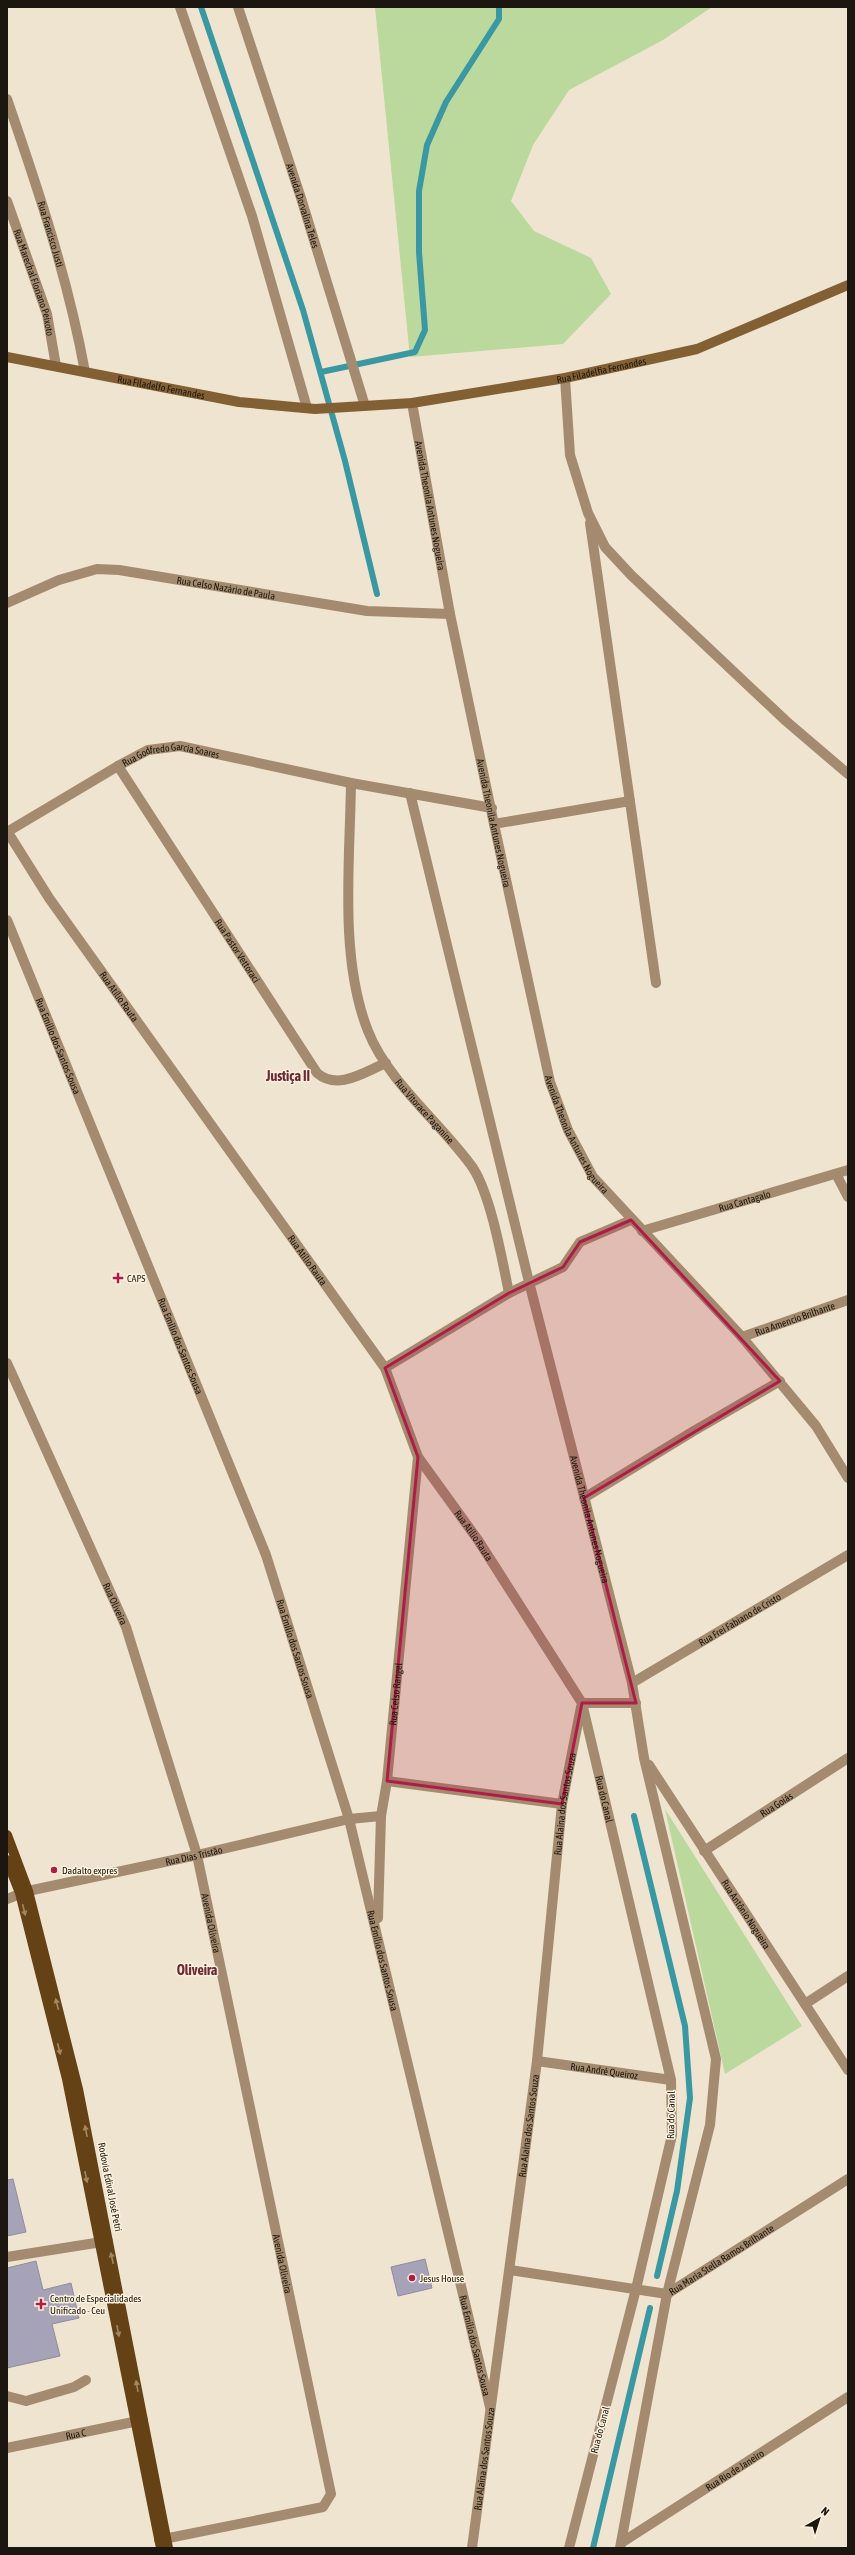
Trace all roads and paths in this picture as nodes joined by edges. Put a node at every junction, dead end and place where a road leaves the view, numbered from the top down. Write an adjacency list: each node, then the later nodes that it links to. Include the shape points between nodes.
1 (180, 7): 13 (street, via 252,216)
2 (238, 7): 11 (street, Avenida Dorvalina Teles)
3 (7, 99): 8 (street, Rua Francisco Justi, via 63,270)
4 (7, 201): 7 (street, Rua Marechal Floriano Peixoto, via 47,314)
5 (848, 285): 9 (main road, Rua Filadelfia Fernandes, via 697,349)
6 (7, 357): 7 (main road, Rua Filadelfo Fernandes)
7 (56, 366): 8 (main road, Rua Filadelfo Fernandes)
8 (85, 372): 13 (main road, Rua Filadelfo Fernandes, via 238,402)
9 (565, 378): 10 (main road, Rua Filadelfia Fernandes); 14 (street, via 570,455)
10 (412, 403): 11 (main road, Rua Filadelfia Fernandes); 16 (street, Avenida Theonila Antunes Nogueira)
11 (365, 406): 12 (main road, Rua Filadelfia Fernandes)
12 (342, 408): 13 (main road, Rua Filadelfo Fernandes)
13 (311, 409)
14 (588, 514): 18 (street, via 605,548 631,575 786,721); 21 (street)
15 (7, 603): 16 (street, Rua Celso Nazário de Paula, via 59,580 97,569 119,570 367,612)
16 (450, 614): 22 (street, Avenida Theonila Antunes Nogueira)
17 (118, 766): 19 (street, Rua Godfredo Garcia Soares, via 148,750 180,746); 24 (street, Rua Godfredo Garcia Soares); 27 (street, Rua Pastor Vettoraci, via 317,1073 325,1080 338,1082)
18 (848, 774)
19 (351, 782): 20 (street, Rua Godfredo Garcia Soares); 27 (street, Rua Vitorace Paganine, via 350,954 355,995 368,1033)
20 (410, 793): 22 (street, Rua Godfredo Garcia Soares); 33 (street, Avenida Theonila Antunes Nogueira)
21 (630, 800): 23 (street); 26 (street)
22 (492, 808): 23 (street, Avenida Theonila Antunes Nogueira)
23 (494, 824): 31 (street, Avenida Theonila Antunes Nogueira, via 550,1082 568,1130 593,1177)
24 (7, 832): 38 (street, Rua Atílio Rauta, via 49,898)
25 (7, 920): 52 (street, Rua Emílio dos Santos Sousa, via 266,1555)
26 (656, 983)
27 (386, 1063): 34 (street, Rua Vitorace Paganine, via 473,1169 486,1197)
28 (848, 1170): 29 (street, Rua Cantagalo)
29 (836, 1174): 30 (street); 32 (street, Rua Cantagalo)
30 (848, 1197)
31 (631, 1220): 32 (street, Avenida Theonila Antunes Nogueira); 33 (street, via 580,1242 563,1267)
32 (642, 1231): 36 (street, Avenida Theonila Antunes Nogueira)
33 (529, 1282): 34 (street); 42 (street, Avenida Theonila Antunes Nogueira)
34 (509, 1293): 38 (street)
35 (848, 1300): 36 (street, Rua Amencio Brilhante)
36 (742, 1337): 39 (street, Avenida Theonila Antunes Nogueira)
37 (7, 1363): 55 (street, Rua Oliveira, via 126,1627)
38 (385, 1368): 40 (street, Rua Atílio Rauta)
39 (780, 1381): 41 (street, Avenida Theonila Antunes Nogueira, via 816,1426); 42 (street)
40 (418, 1457): 45 (street, Rua Atílio Rauta, via 478,1540); 49 (street, Rua Celso Rangel)
41 (848, 1478)
42 (584, 1498): 44 (street, Avenida Theonila Antunes Nogueira)
43 (848, 1555): 44 (street, Rua Frei Fabiano de Cristo)
44 (632, 1683): 46 (street, Avenida Theonila Antunes Nogueira)
45 (582, 1703): 46 (street); 50 (street, Rua Alaina dos Santos Souza); 64 (street, Rua do Canal)
46 (636, 1703): 47 (street, Avenida Theonila Antunes Nogueira)
47 (644, 1758): 54 (street, Rua Antônio Nogueira); 70 (street, via 716,2059 710,2125)
48 (848, 1758): 54 (street, Rua Goiás)
49 (387, 1781): 50 (street); 51 (street, Rua Celso Rangel)
50 (562, 1804): 62 (street, Rua Alaina dos Santos Souza)
51 (381, 1816): 52 (street, Rua Dias Tristão); 59 (street, Rua Celso Rangel)
52 (349, 1819): 55 (street, Rua Dias Tristão); 59 (street, Rua Emílio dos Santos Sousa)
53 (7, 1835): 57 (main road, Rodovia Edival José Petri)
54 (704, 1851): 61 (street, Rua Antônio Nogueira)
55 (197, 1855): 57 (street, Rua Dias Tristão); 77 (street, Avenida Oliveira, via 331,2494 323,2507)
56 (7, 1860): 57 (main road, Rodovia Edival José Petri)
57 (24, 1892): 58 (street, Rua Dias Tristão); 66 (main road, Rodovia Edival José Petri)
58 (7, 1899)
59 (378, 1932): 74 (street, Rua Emílio dos Santos Sousa)
60 (848, 1976): 61 (street)
61 (805, 2004): 63 (street, Rua Antônio Nogueira)
62 (537, 2061): 64 (street, Rua André Queiroz); 68 (street, Rua Alaina dos Santos Souza)
63 (848, 2070)
64 (671, 2080): 69 (street, Rua do Canal, via 672,2135)
65 (848, 2179): 70 (street, Rua Maria Stella Ramos Brilhante)
66 (104, 2242): 67 (street); 75 (main road, Rodovia Edival José Petri)
67 (7, 2257)
68 (510, 2270): 69 (street, Rua Maria Stella Ramos Brilhante); 74 (street, Rua Alaina dos Santos Souza)
69 (636, 2289): 70 (street, Rua Maria Stella Ramos Brilhante); 80 (street, Rua do Canal)
70 (667, 2294): 78 (street)
71 (86, 2380): 72 (street, via 74,2387 26,2401)
72 (7, 2396)
73 (848, 2397): 78 (street, Rua Rio de Janeiro)
74 (490, 2407): 79 (street, Rua Alaina dos Santos Souza)
75 (139, 2420): 76 (street, Rua C); 77 (main road, Rodovia Edival José Petri)
76 (7, 2448)
77 (164, 2544)
78 (620, 2545)
79 (472, 2548)
80 (569, 2548)

